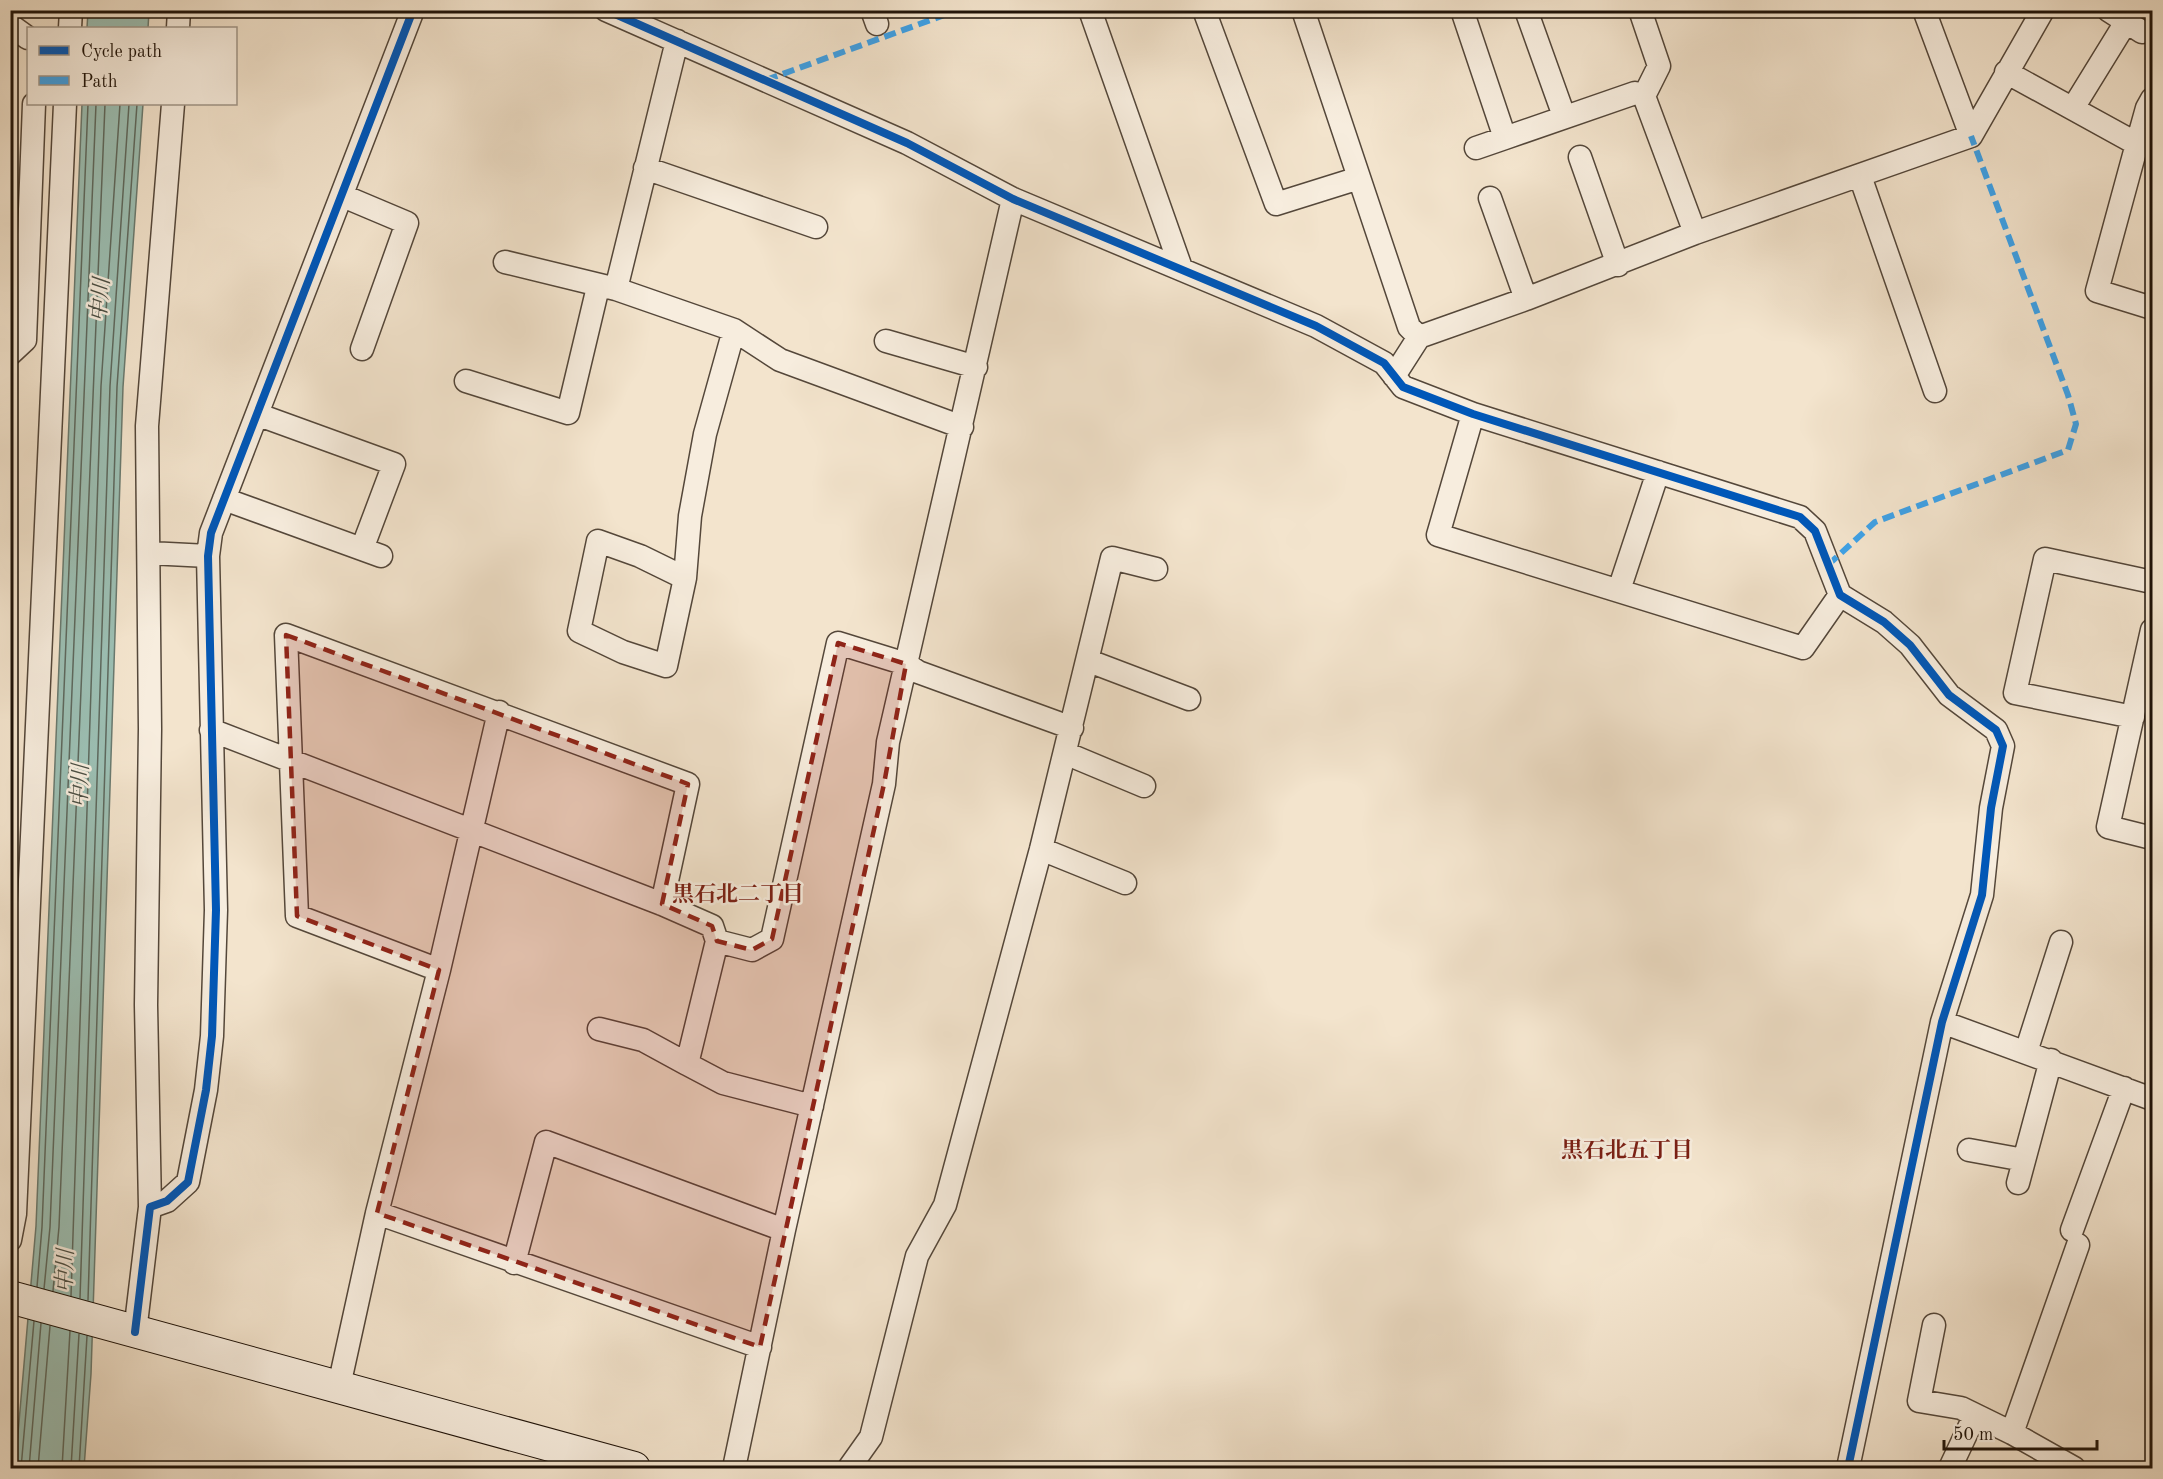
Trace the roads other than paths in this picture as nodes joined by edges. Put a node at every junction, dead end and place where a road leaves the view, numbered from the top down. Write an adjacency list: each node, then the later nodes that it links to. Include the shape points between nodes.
1 (71, 10): 15 (street)
2 (179, 10): 16 (street)
3 (413, 10): 37 (street)
4 (606, 10): 18 (street)
5 (1090, 10): 44 (street)
6 (1204, 10): 34 (street, via 1276,204)
7 (1303, 10): 34 (street)
8 (1462, 10): 28 (street)
9 (1526, 10): 26 (street)
10 (1640, 10): 20 (street, via 1659,66)
11 (1924, 10): 27 (street)
12 (2043, 10): 19 (street)
13 (2126, 21): 25 (street)
14 (10, 25): 17 (street)
15 (70, 27)
16 (178, 27)
17 (27, 37)
18 (677, 40): 32 (street); 39 (street, via 907,143)
19 (2006, 72): 25 (street); 27 (street)
20 (1644, 96): 26 (street, via 1635,93); 41 (street)
21 (2152, 99): 29 (street)
22 (34, 105): 36 (street)
23 (65, 105): 102 (street, via 16,1190)
24 (173, 105): 62 (street, via 147,426)
25 (2073, 108): 29 (street)
26 (1564, 116): 28 (street)
27 (1971, 136): 33 (street)
28 (1505, 138): 30 (street)
29 (2137, 144): 47 (street, via 2097,291)
30 (1476, 148)
31 (1580, 157): 43 (street)
32 (645, 168): 40 (street); 45 (street)
33 (1860, 176): 41 (street); 56 (street)
34 (1359, 178): 49 (street, via 1409,327)
35 (10, 183): 36 (street)
36 (30, 196): 52 (street, via 25,340)
37 (343, 196): 51 (street, via 407,223); 58 (street)
38 (1490, 198): 46 (street)
39 (1012, 199): 44 (street); 53 (street)
40 (816, 228)
41 (1695, 233): 43 (street)
42 (505, 262): 45 (street)
43 (1618, 265): 46 (street)
44 (1181, 268): 54 (street, via 1316,326 1384,363)
45 (607, 288): 48 (street); 55 (street, via 568,413)
46 (1526, 299): 49 (street)
47 (2152, 308)
48 (734, 330): 59 (street, via 780,360); 65 (street, via 705,434 690,516)
49 (1419, 337): 54 (street)
50 (886, 342): 53 (street)
51 (362, 349)
52 (10, 354)
53 (976, 367): 59 (street)
54 (1394, 376): 57 (street, via 1403,387)
55 (466, 381)
56 (1935, 391)
57 (1473, 414): 60 (street); 67 (street, via 1438,535)
58 (259, 415): 61 (street); 61 (street, via 394,464 371,552)
59 (962, 427): 71 (street)
60 (1658, 472): 67 (street); 68 (street, via 1800,517 1815,531)
61 (224, 499): 63 (street, via 211,533)
62 (149, 553): 63 (street); 99 (street, via 146,1005)
63 (208, 556): 76 (street)
64 (1156, 569): 70 (street, via 1112,558)
65 (685, 578): 65 (street, via 598,541 579,631 623,652 666,666)
66 (2152, 582): 74 (street, via 2045,559 2015,693)
67 (1619, 590): 68 (street, via 1803,648)
68 (1840, 595): 88 (street, via 1884,622 1910,645 1949,695 1996,730 2003,746 1991,808 1982,895)
69 (2152, 630): 74 (street)
70 (1089, 661): 72 (street); 75 (street)
71 (906, 664): 75 (street, via 918,672); 85 (street, via 838,643 772,939 752,950); 95 (street, via 888,742 884,784)
72 (1189, 699)
73 (499, 712): 78 (street, via 286,634); 80 (street); 84 (street, via 688,784)
74 (2133, 717): 81 (street, via 2108,827)
75 (1072, 728): 77 (street)
76 (211, 730): 78 (street); 99 (street, via 216,910 206,1090 188,1182 167,1201)
77 (1065, 753): 79 (street); 82 (street)
78 (291, 761): 80 (street); 87 (street, via 297,916)
79 (1144, 786)
80 (470, 830): 84 (street); 87 (street)
81 (2152, 838)
82 (1041, 849): 83 (street); 114 (street, via 945,1205 918,1256 870,1437)
83 (1125, 883)
84 (662, 904): 85 (street, via 712,926)
85 (717, 941): 92 (street)
86 (2061, 942): 90 (street)
87 (439, 970): 100 (street)
88 (1942, 1022): 90 (street); 115 (street)
89 (599, 1029): 92 (street, via 643,1040)
90 (2026, 1052): 91 (street)
91 (2051, 1060): 93 (street); 97 (street)
92 (687, 1064): 95 (street, via 723,1083)
93 (2124, 1088): 94 (street); 110 (street)
94 (2152, 1099)
95 (812, 1106): 101 (street)
96 (1969, 1150): 97 (street)
97 (2024, 1160): 98 (street)
98 (2018, 1183)
99 (150, 1207): 106 (street)
100 (378, 1213): 103 (street); 108 (street)
101 (784, 1230): 103 (street, via 546,1142); 107 (street)
102 (10, 1240)
103 (514, 1263): 107 (street)
104 (14, 1299): 106 (street)
105 (1934, 1325): 109 (street, via 1919,1401 1961,1408)
106 (124, 1329): 108 (street)
107 (759, 1347): 113 (street)
108 (339, 1386): 112 (street)
109 (1975, 1415): 110 (street); 116 (street)
110 (2012, 1433): 111 (street)
111 (2052, 1463): 117 (street)
112 (634, 1468)
113 (734, 1468)
114 (849, 1468)
115 (1848, 1468)
116 (1950, 1468)
117 (2074, 1468)

